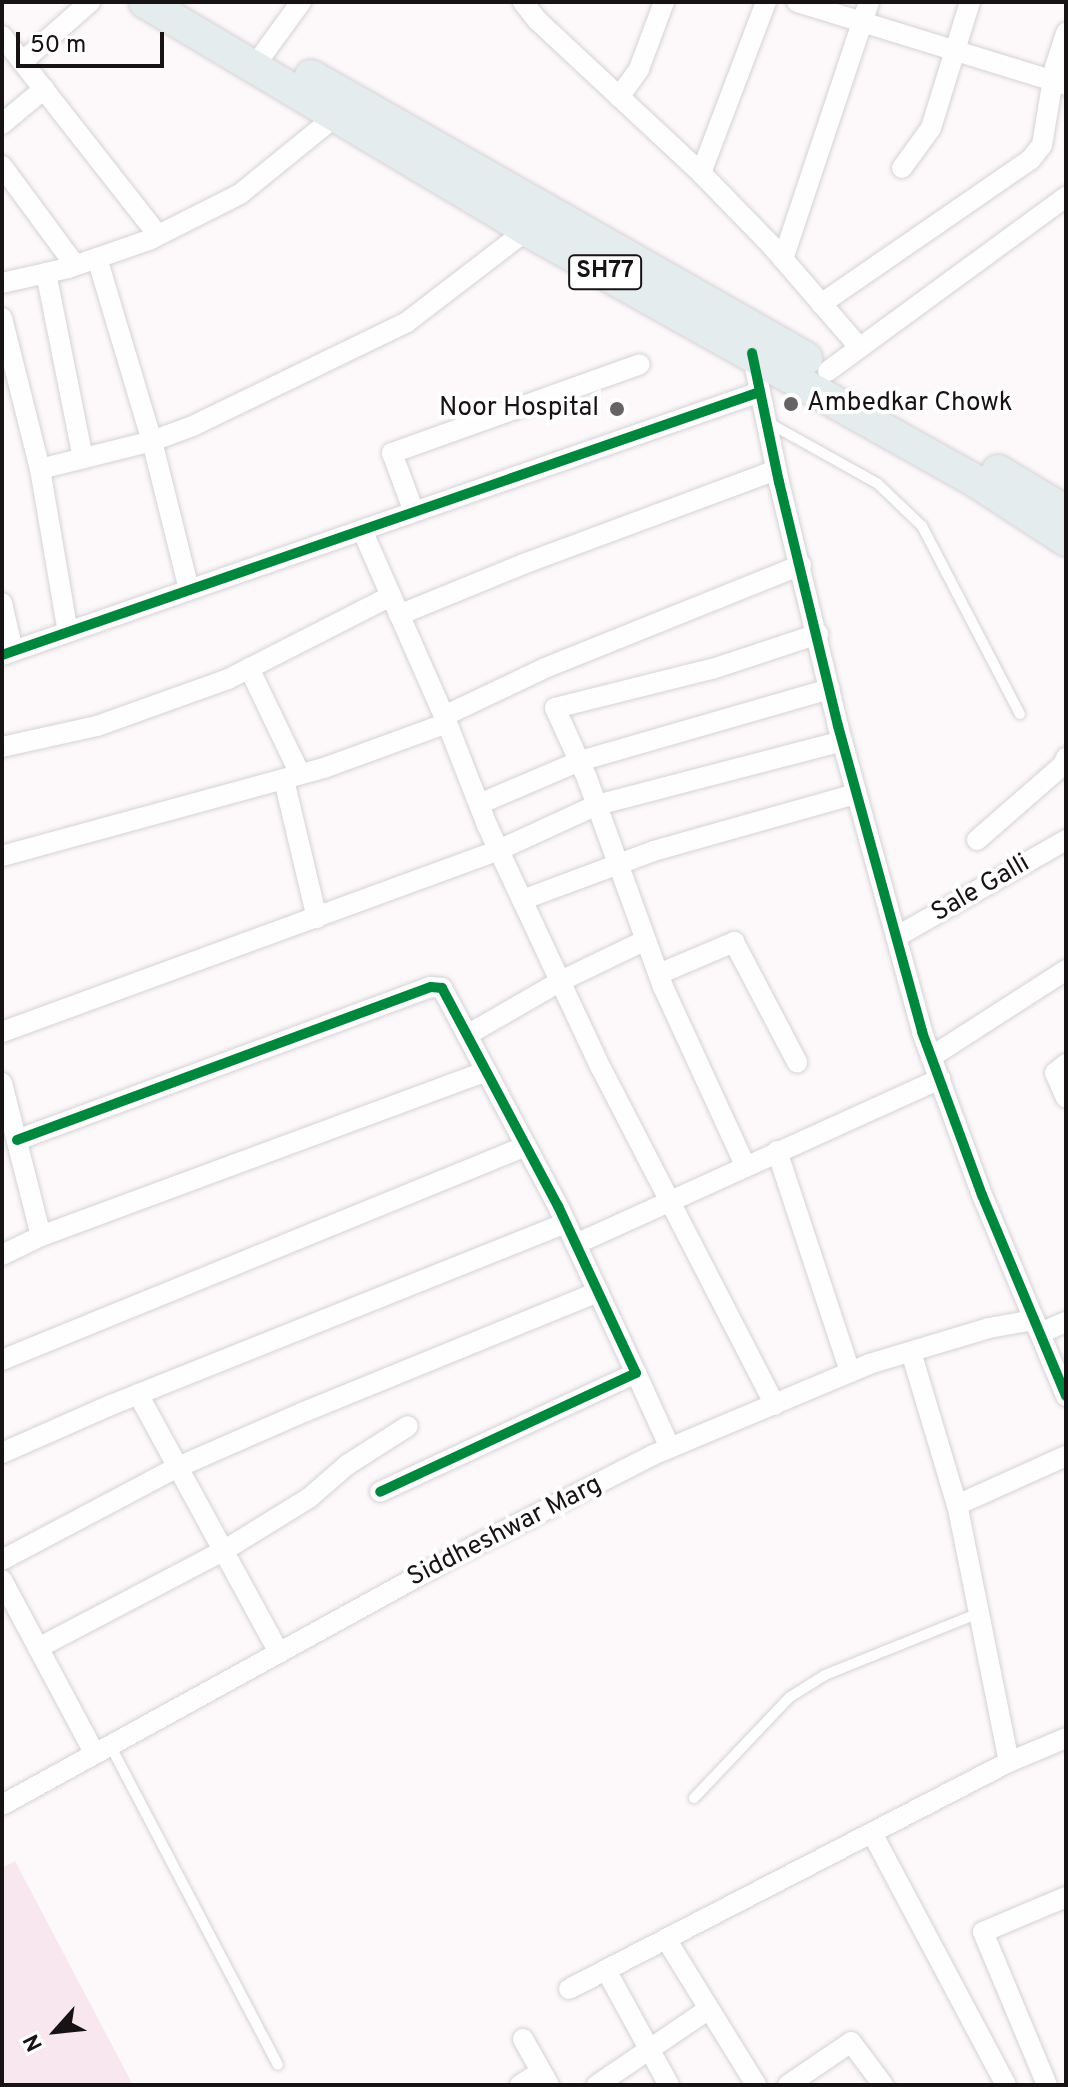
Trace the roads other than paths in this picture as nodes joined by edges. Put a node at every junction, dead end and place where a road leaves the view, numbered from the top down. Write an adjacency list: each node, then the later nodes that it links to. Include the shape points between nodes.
1 (90, 2): 16 (street)
2 (145, 2): 15 (main road, SH77)
3 (184, 2): 15 (main road, SH77)
4 (301, 2): 15 (street)
5 (523, 2): 19 (street)
6 (664, 2): 19 (street, via 639,69)
7 (766, 2): 24 (street)
8 (797, 2): 11 (street)
9 (869, 2): 11 (street)
10 (970, 2): 14 (street)
11 (862, 22): 14 (street); 29 (street)
12 (1066, 33): 17 (street)
13 (2, 36): 16 (street)
14 (953, 50): 17 (street); 23 (street, via 931,128)
15 (259, 59): 20 (main road, SH77); 38 (main road, SH77)
16 (22, 62): 18 (street)
17 (1060, 83): 33 (street, via 1042,145 1031,159)
18 (44, 89): 21 (street); 27 (street)
19 (619, 97): 24 (street)
20 (336, 116): 26 (main road, SH77); 27 (street, via 240,194)
21 (2, 124)
22 (2, 166): 30 (street)
23 (902, 168)
24 (701, 173): 29 (street)
25 (1066, 197): 35 (street)
26 (527, 230): 36 (main road, SH77); 41 (street, via 407,322)
27 (158, 235): 28 (street)
28 (97, 258): 30 (street); 41 (street)
29 (783, 259): 33 (street)
30 (75, 265): 31 (street)
31 (46, 273): 32 (street); 42 (street)
32 (5, 277)
33 (821, 304): 35 (street)
34 (2, 318): 43 (street)
35 (859, 347): 38 (street)
36 (752, 353): 39 (street); 48 (main road, SH77, via 974,480)
37 (640, 364): 46 (street, via 392,453)
38 (828, 371): 45 (main road, SH77)
39 (760, 392): 40 (street); 46 (street)
40 (766, 421): 44 (street); 58 (lane, via 878,484 922,526)
41 (152, 441): 42 (street); 50 (street)
42 (83, 458): 43 (street)
43 (40, 469): 53 (street)
44 (776, 470): 49 (street); 52 (street)
45 (1064, 503)
46 (414, 512): 47 (street)
47 (362, 530): 50 (street); 52 (street)
48 (1066, 540)
49 (801, 565): 54 (street); 59 (street, via 545,668)
50 (189, 589): 53 (street)
51 (2, 603): 55 (street)
52 (395, 606): 56 (street); 59 (street)
53 (68, 632): 55 (street)
54 (818, 634): 57 (street); 63 (street, via 712,669 555,708)
55 (8, 653)
56 (249, 668): 61 (street, via 97,726); 64 (street)
57 (830, 689): 60 (street); 63 (street)
58 (1020, 714)
59 (446, 720): 64 (street); 66 (street)
60 (842, 741): 65 (street); 67 (street)
61 (2, 747)
62 (1066, 758): 68 (street)
63 (580, 761): 66 (street); 67 (street)
64 (292, 777): 71 (street); 74 (street)
65 (856, 794): 72 (street); 75 (street)
66 (479, 804): 70 (street)
67 (597, 805): 70 (street); 72 (street)
68 (977, 840)
69 (1066, 840): 75 (street, Sale Galli)
70 (499, 850): 73 (street); 74 (street)
71 (2, 856)
72 (619, 864): 73 (street); 76 (street)
73 (522, 900): 79 (street)
74 (317, 918): 80 (street)
75 (896, 937): 82 (street)
76 (646, 940): 78 (street); 79 (street)
77 (1066, 970): 82 (street)
78 (659, 974): 83 (street, via 734,942); 92 (street)
79 (561, 981): 81 (street); 93 (street)
80 (2, 1032)
81 (467, 1035): 85 (street); 89 (street, via 442,988 431,987)
82 (931, 1057): 86 (street)
83 (797, 1062)
84 (1066, 1064): 88 (street, via 1055,1073)
85 (486, 1071): 90 (street); 95 (street)
86 (940, 1079): 91 (street); 100 (street)
87 (2, 1083): 89 (street)
88 (1066, 1098)
89 (17, 1140): 95 (street)
90 (526, 1146): 94 (street); 102 (street)
91 (777, 1151): 92 (street); 103 (street)
92 (745, 1165): 93 (street)
93 (671, 1199): 96 (street); 107 (street)
94 (566, 1223): 96 (street); 105 (street)
95 (41, 1236): 97 (street)
96 (576, 1244): 98 (street)
97 (2, 1255)
98 (598, 1292): 104 (street); 112 (street)
99 (1066, 1322): 100 (street, Siddheshwar Marg)
100 (1037, 1327): 101 (street, Siddheshwar Marg, via 989,1328); 106 (street)
101 (911, 1352): 103 (street, Siddheshwar Marg); 114 (street)
102 (2, 1360)
103 (850, 1372): 107 (street, Siddheshwar Marg)
104 (636, 1373): 109 (street); 113 (street)
105 (138, 1394): 110 (street); 112 (street)
106 (1066, 1396)
107 (775, 1405): 109 (street, Siddheshwar Marg)
108 (408, 1426): 115 (street, via 347,1465 309,1498)
109 (670, 1448): 120 (street, Siddheshwar Marg, via 455,1556)
110 (2, 1453)
111 (1066, 1456): 114 (street)
112 (178, 1467): 115 (street); 116 (street)
113 (380, 1492)
114 (957, 1505): 118 (street)
115 (223, 1551): 119 (street); 120 (street)
116 (2, 1560)
117 (2, 1580): 119 (street)
118 (979, 1613): 123 (street); 124 (lane, via 825,1675 790,1697)
119 (38, 1648): 122 (street)
120 (279, 1653): 122 (street, Siddheshwar Marg)
121 (1066, 1738): 123 (street)
122 (103, 1750): 125 (street, Siddheshwar Marg); 134 (lane)
123 (1009, 1762): 126 (street)
124 (694, 1798)
125 (2, 1805)
126 (872, 1833): 128 (street); 142 (street)
127 (1066, 1897): 143 (street, via 983,1932)
128 (666, 1939): 129 (street); 131 (street)
129 (606, 1970): 130 (street); 133 (street)
130 (569, 1989)
131 (709, 2009): 133 (street); 139 (street)
132 (523, 2039): 135 (street)
133 (648, 2048): 137 (street); 138 (street)
134 (278, 2065)
135 (545, 2079): 136 (street)
136 (520, 2085)
137 (597, 2085)
138 (669, 2085)
139 (756, 2085)
140 (788, 2085): 141 (street, via 851,2042)
141 (883, 2085)
142 (1006, 2085)
143 (1047, 2085)

